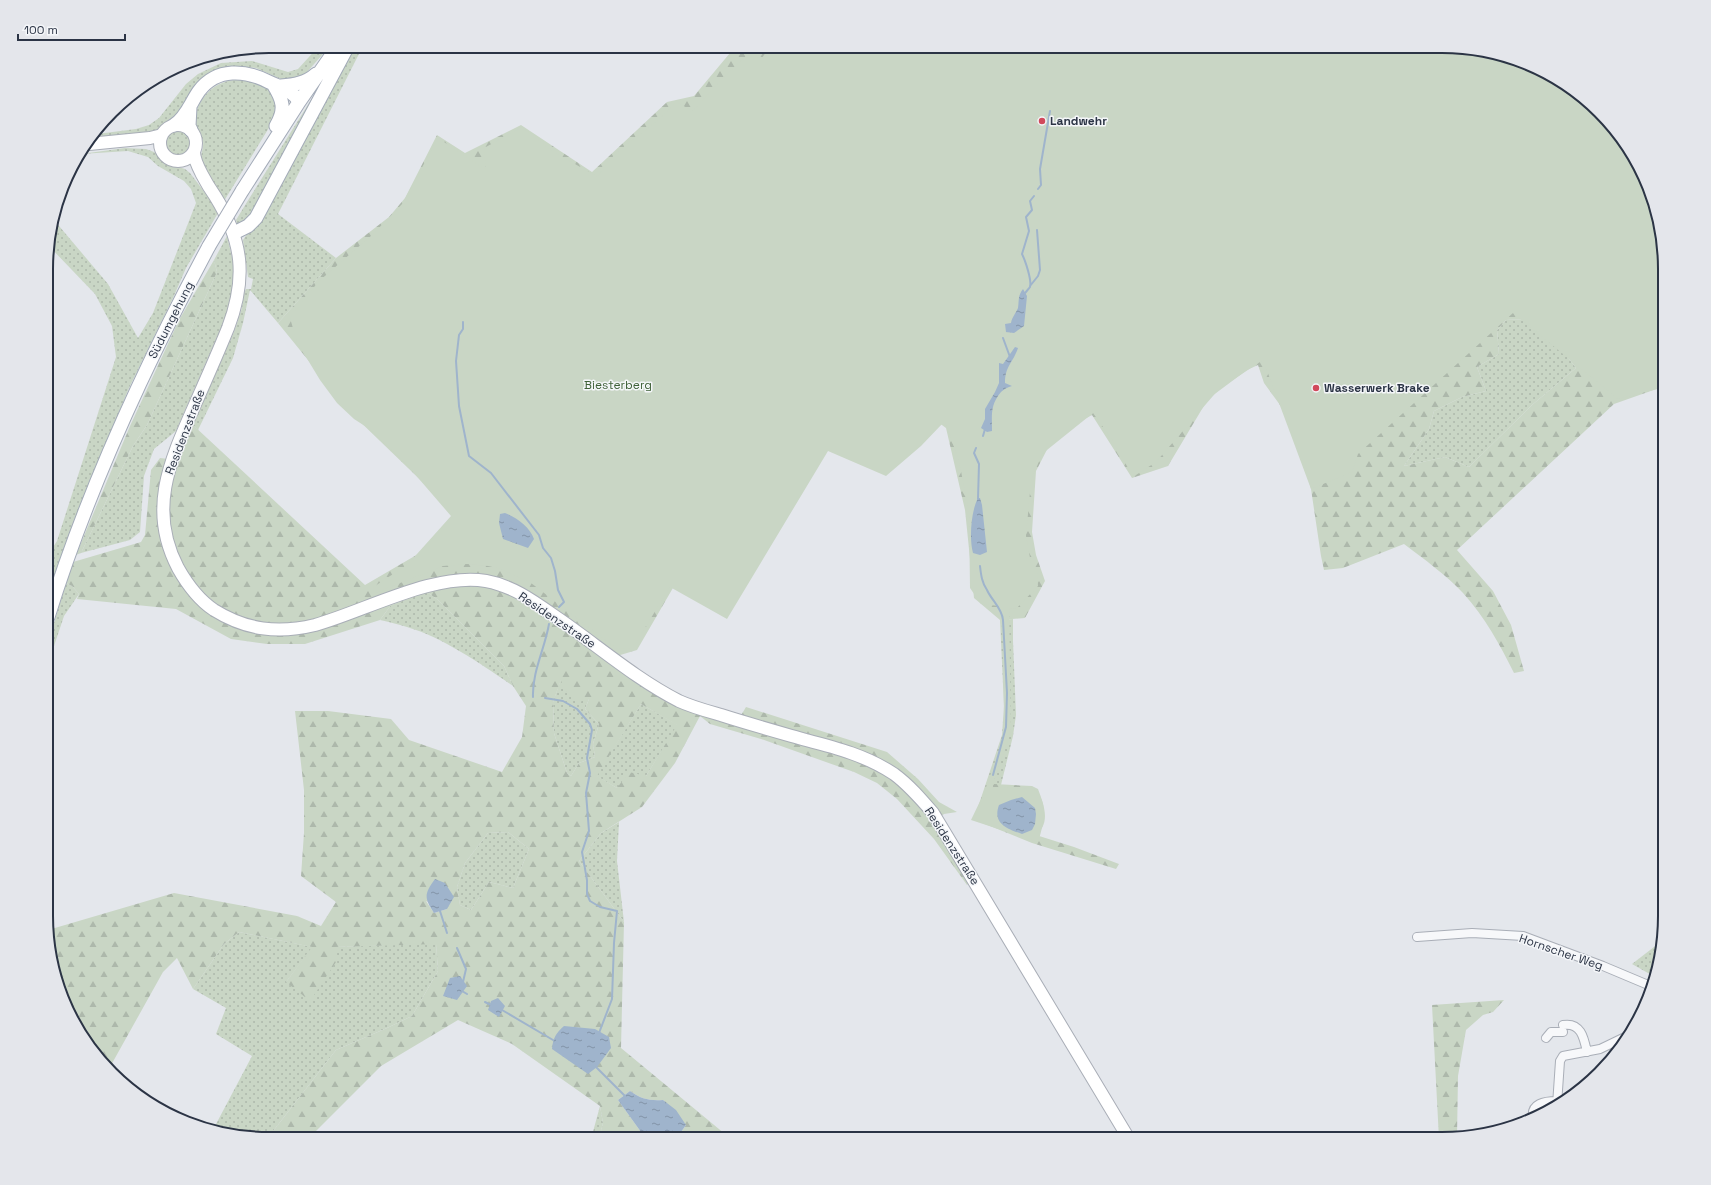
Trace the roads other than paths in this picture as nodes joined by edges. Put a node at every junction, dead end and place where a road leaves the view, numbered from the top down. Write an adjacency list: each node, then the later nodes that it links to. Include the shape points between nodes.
1 (333, 53): 3 (main road, Südumgehung)
2 (344, 53): 17 (main road, via 256,218 248,226)
3 (326, 64): 4 (main road, via 312,78 301,83); 5 (main road, Südumgehung)
4 (277, 85): 5 (main road, via 294,94); 6 (main road, via 250,74 230,73 218,76 200,90); 14 (main road, via 283,109)
5 (299, 102): 14 (main road, Südumgehung)
6 (190, 107): 7 (main road); 8 (main road)
7 (174, 125): 8 (main road, via 182,125); 9 (main road)
8 (191, 130): 13 (main road, via 196,140)
9 (162, 135): 10 (main road); 12 (main road)
10 (124, 140): 11 (main road); 12 (main road, via 155,146)
11 (93, 144)
12 (162, 152): 15 (main road, via 171,160)
13 (194, 152): 15 (main road); 16 (main road, Residenzstraße)
14 (262, 159): 18 (main road, Südumgehung, bridge, via 209,246 132,399 73,541)
15 (180, 161): 16 (main road, Residenzstraße)
16 (205, 181): 17 (main road, Residenzstraße)
17 (234, 233): 27 (main road, Residenzstraße, via 240,258 241,283 236,308 178,443 164,493 166,536 172,556 182,577 203,603 231,621 252,627 290,629 315,625 430,585 453,580 484,581 530,598 680,702 845,751 880,765 910,787 933,813)
18 (53, 600)
19 (1418, 937): 20 (street, Hornscher Weg, via 1472,933 1523,936)
20 (1647, 985)
21 (1546, 1038): 23 (street, via 1552,1032 1577,1026 1583,1035)
22 (1618, 1041): 23 (street)
23 (1587, 1052): 24 (street, via 1563,1056 1560,1061)
24 (1557, 1099)
25 (1551, 1102): 26 (street, via 1537,1104)
26 (1533, 1112)
27 (1125, 1132)

